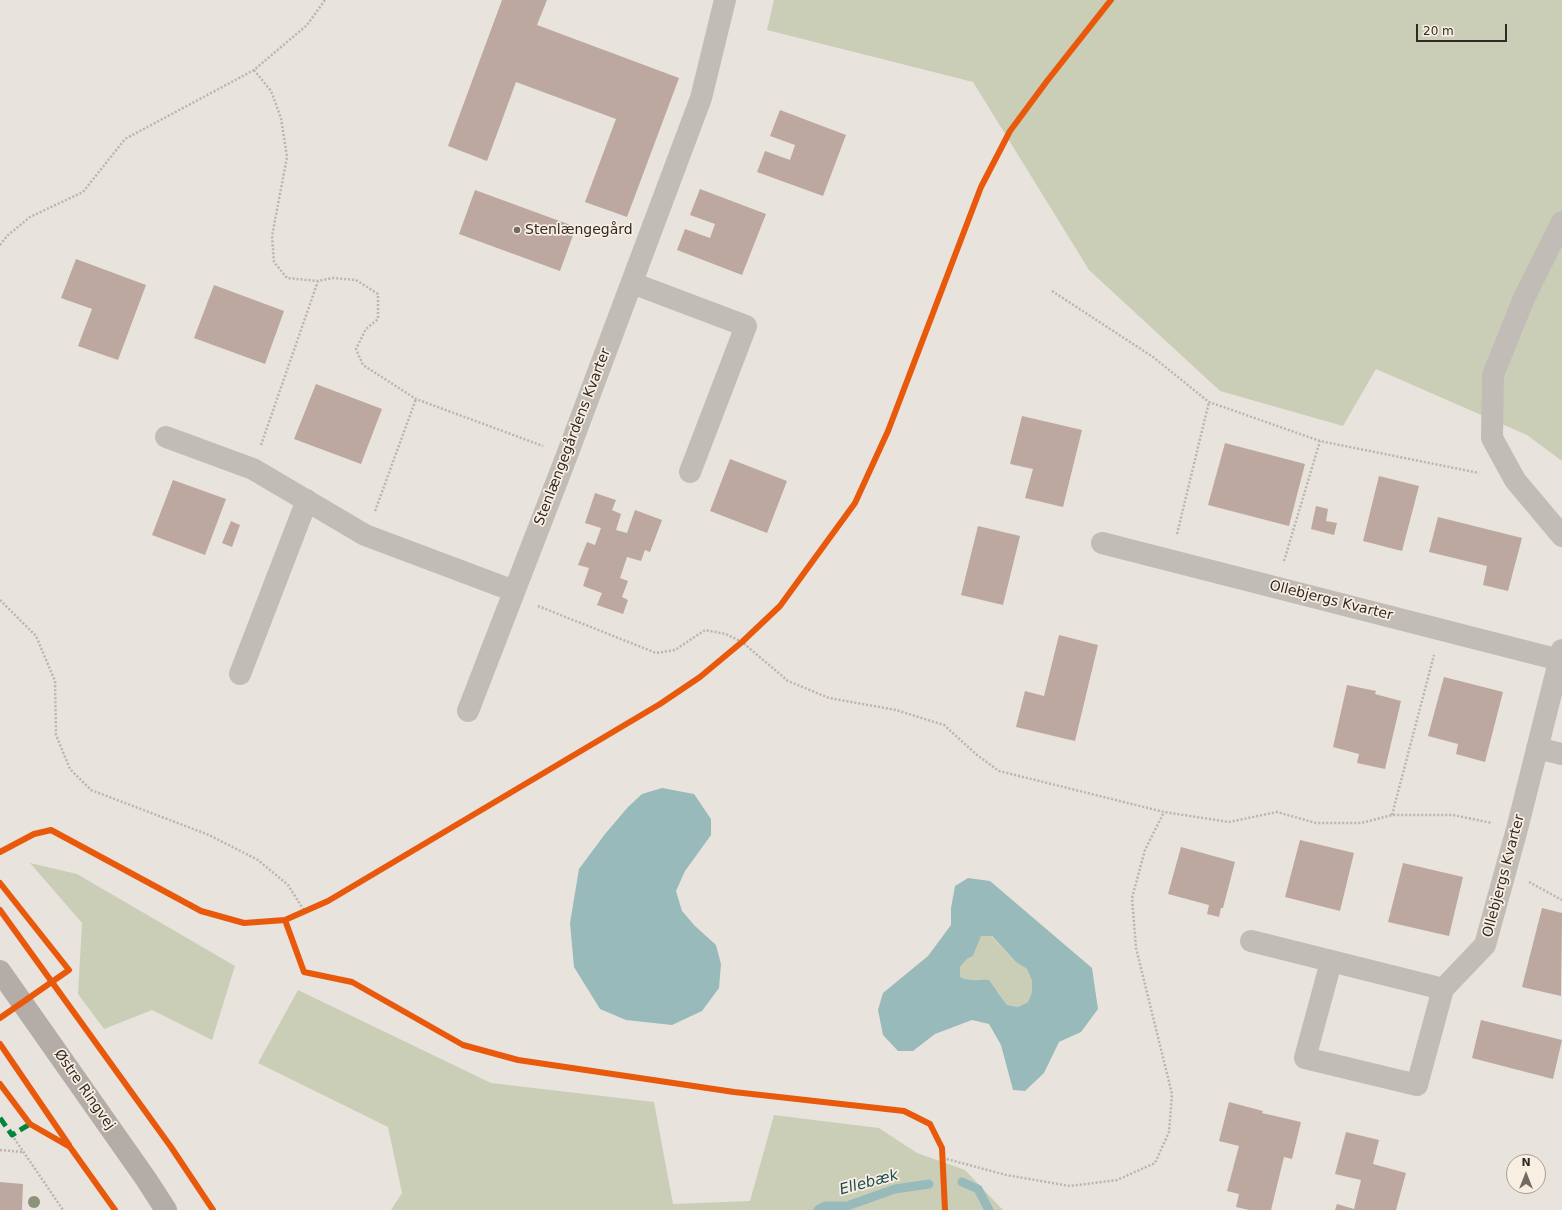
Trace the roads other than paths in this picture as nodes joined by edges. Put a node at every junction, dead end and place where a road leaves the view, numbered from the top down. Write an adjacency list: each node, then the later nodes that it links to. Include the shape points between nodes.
1 (725, 0): 3 (street, Stenlængegårdens Kvarter, via 701,98)
2 (1562, 222): 7 (street, via 1524,298 1493,375 1492,438 1515,480)
3 (632, 283): 5 (street, via 746,326); 9 (street, Stenlængegårdens Kvarter)
4 (166, 437): 6 (street, via 253,469)
5 (690, 472)
6 (307, 500): 9 (street, via 365,535); 11 (street)
7 (1562, 536)
8 (1102, 543): 10 (street, Ollebjergs Kvarter, via 1440,629)
9 (514, 591): 12 (street, Stenlængegårdens Kvarter)
10 (1561, 655): 13 (street, Ollebjergs Kvarter)
11 (240, 674)
12 (468, 711)
13 (1537, 748): 14 (street); 18 (street, Ollebjergs Kvarter, via 1486,945)
14 (1562, 754)
15 (1251, 942): 16 (street)
16 (1331, 962): 18 (street); 18 (street, Ollebjergs Kvarter, via 1305,1058 1418,1085)
17 (0, 971): 19 (street, Østre Ringvej)
18 (1443, 989)
19 (166, 1210)

